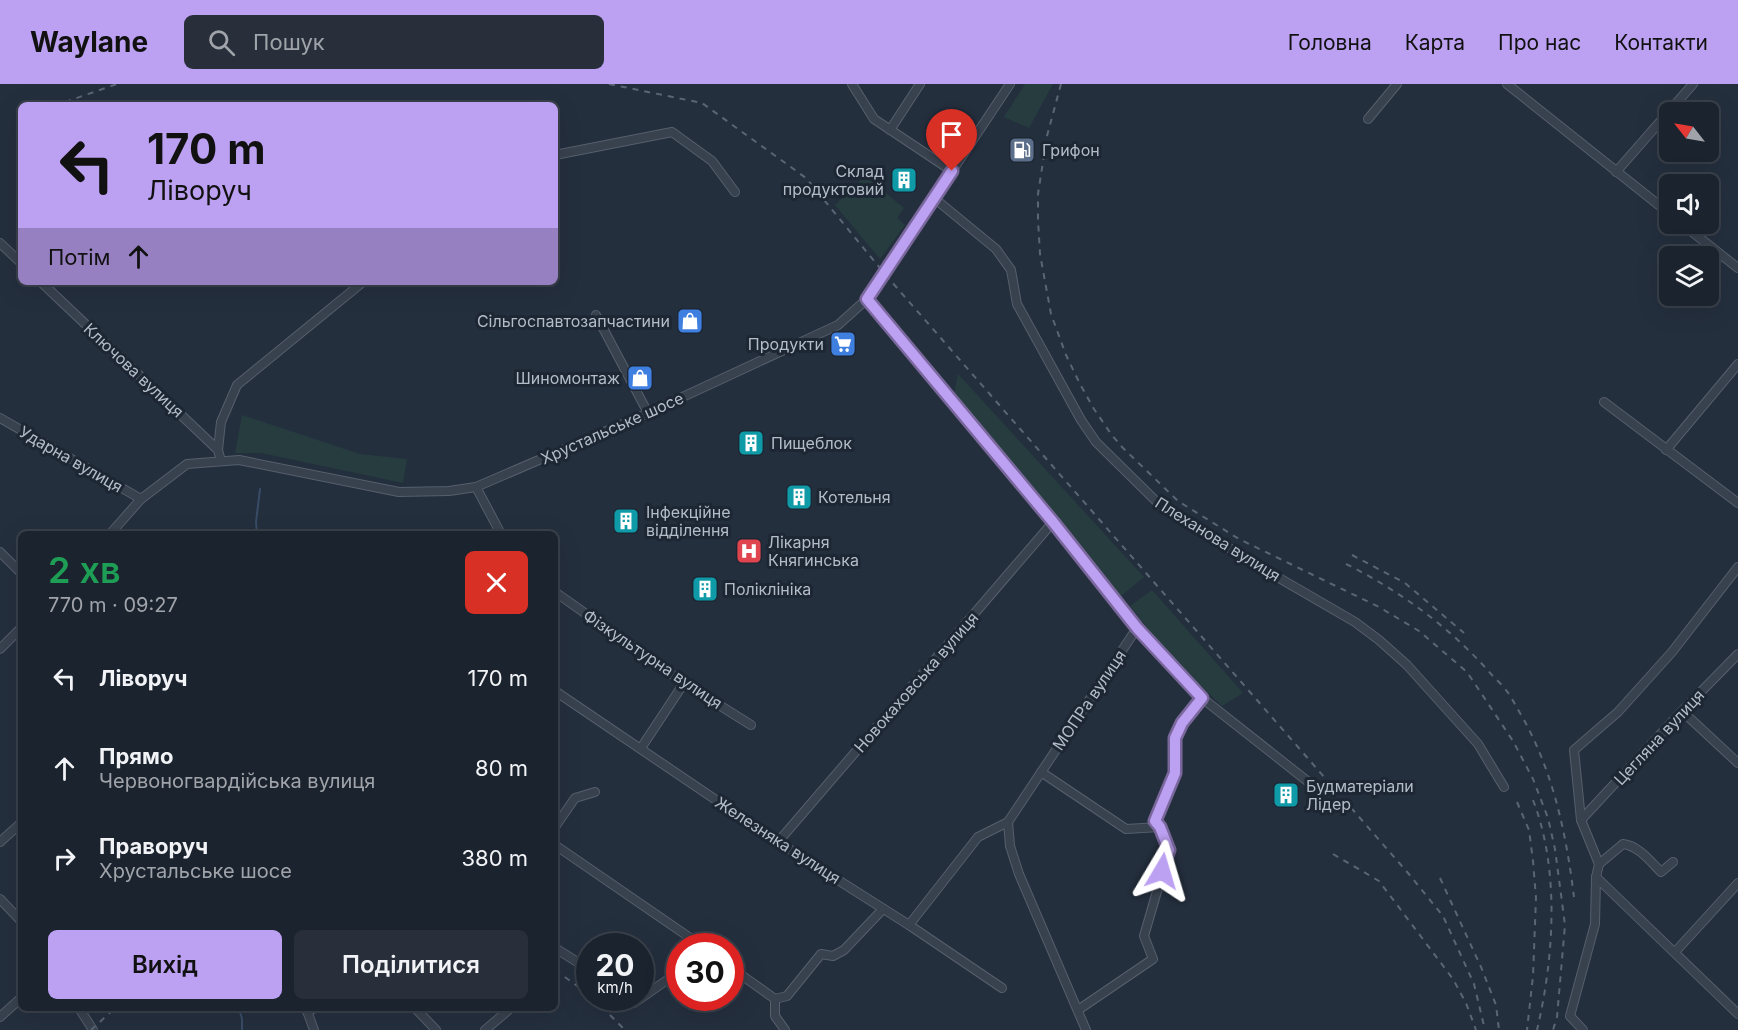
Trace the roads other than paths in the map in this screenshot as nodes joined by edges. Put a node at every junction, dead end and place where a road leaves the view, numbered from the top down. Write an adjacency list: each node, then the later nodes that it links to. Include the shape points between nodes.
1 (852, 84): 8 (street, via 874,119)
2 (920, 84): 8 (street)
3 (1010, 84): 10 (street, Хрустальське шосе)
4 (1397, 84): 7 (street)
5 (1507, 84): 11 (street)
6 (1693, 84): 11 (street)
7 (1368, 119)
8 (890, 130): 10 (street)
9 (558, 154): 12 (street, via 672,132 712,161)
10 (952, 171): 13 (street, Хрустальське шосе)
11 (1616, 172): 14 (street)
12 (735, 192)
13 (934, 198): 21 (street, Хрустальське шосе); 53 (street, Плеханова вулиця, via 996,249 1011,270 1017,304 1096,442 1161,506 1379,640 1407,665 1478,744)
14 (1659, 205)
15 (1695, 234): 18 (street)
16 (0, 243): 17 (street)
17 (18, 260)
18 (1738, 268)
19 (44, 285): 27 (street, Ключова вулиця)
20 (359, 285): 27 (street, via 237,385 221,422)
21 (867, 299): 25 (street, Хрустальське шосе, via 838,325); 33 (street)
22 (596, 315): 25 (street)
23 (1738, 364): 28 (street)
24 (1604, 402): 28 (street)
25 (648, 413): 30 (street, Хрустальське шосе)
26 (0, 418): 31 (street, Ударна вулиця)
27 (218, 450): 29 (street)
28 (1666, 450): 32 (street)
29 (221, 461): 30 (street, Хрустальське шосе, via 239,460 399,492); 31 (street, Хрустальське шосе, via 188,464)
30 (476, 487): 35 (street)
31 (141, 499): 34 (street, Хрустальське шосе)
32 (1738, 504)
33 (1053, 522): 40 (street); 61 (street, Новокаховська вулиця)
34 (113, 531)
35 (499, 531)
36 (0, 552): 38 (street)
37 (1738, 567): 55 (street, via 1672,652 1618,711 1574,750)
38 (18, 570)
39 (558, 594): 44 (street, Фізкультурна вулиця)
40 (1137, 628): 46 (street); 51 (street, МОПРа вулиця)
41 (18, 631): 42 (street)
42 (0, 649)
43 (1738, 654): 47 (street, Цегляна вулиця)
44 (684, 683): 48 (street, Фізкультурна вулиця); 49 (street)
45 (558, 693): 49 (street, Железняка вулиця)
46 (1202, 698): 52 (street); 59 (street, via 1175,738 1175,773 1155,821)
47 (1682, 711): 50 (street); 55 (street, Цегляна вулиця)
48 (751, 725)
49 (641, 748): 61 (street, Железняка вулиця)
50 (1738, 763)
51 (1041, 772): 56 (street, МОПРа вулиця); 59 (street, via 1126,829)
52 (1311, 784)
53 (1504, 787)
54 (595, 792): 57 (street, via 575,798)
55 (1581, 820): 64 (street)
56 (1008, 822): 70 (street, via 978,837); 79 (street, via 1010,846 1019,874)
57 (558, 823)
58 (18, 826): 60 (street)
59 (1160, 827): 79 (street, via 1169,850 1144,936 1153,959)
60 (0, 842)
61 (778, 842): 68 (street, Железняка вулиця)
62 (558, 847): 71 (street)
63 (1673, 862): 64 (street, via 1661,872 1631,845 1623,844)
64 (1599, 864): 65 (street)
65 (1596, 877): 73 (street); 92 (street, via 1595,924 1570,1016)
66 (1738, 883): 73 (street)
67 (0, 898): 69 (street)
68 (883, 909): 70 (street, Железняка вулиця); 77 (street, via 844,951 833,956 821,954 787,996)
69 (18, 918)
70 (909, 926): 76 (street, Железняка вулиця)
71 (683, 933)
72 (558, 950): 74 (street)
73 (1675, 952): 84 (street)
74 (576, 961)
75 (744, 977): 77 (street)
76 (1002, 988)
77 (776, 999): 90 (street, via 775,1016)
78 (18, 1001): 85 (street)
79 (1078, 1010): 91 (street)
80 (82, 1011): 86 (street)
81 (306, 1011): 87 (street)
82 (418, 1011): 88 (street)
83 (507, 1011): 89 (street)
84 (1738, 1014)
85 (0, 1017)
86 (93, 1030)
87 (314, 1030)
88 (436, 1030)
89 (485, 1030)
90 (784, 1030)
91 (1086, 1030)
92 (1583, 1030)

